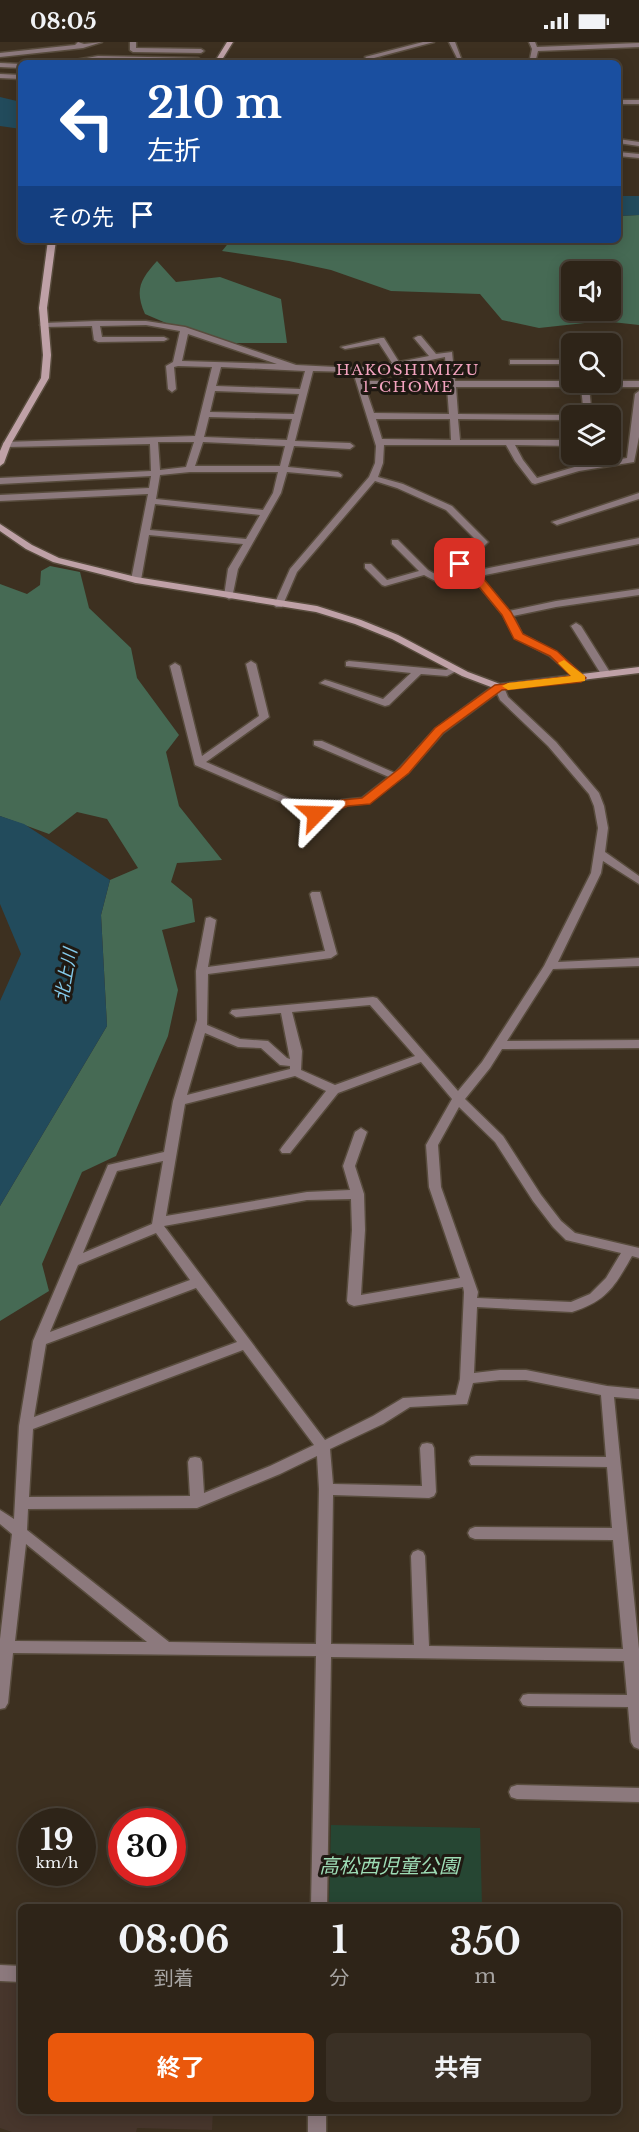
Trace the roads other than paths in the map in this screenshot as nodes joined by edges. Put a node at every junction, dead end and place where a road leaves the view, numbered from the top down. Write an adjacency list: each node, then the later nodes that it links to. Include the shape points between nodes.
1 (74, 42): 9 (street)
2 (99, 42): 9 (street)
3 (204, 42): 11 (street)
4 (230, 42): 18 (street)
5 (431, 42): 19 (street, via 368,57)
6 (453, 42): 13 (street)
7 (534, 45): 8 (street); 20 (street)
8 (639, 45)
9 (83, 46): 12 (street)
10 (133, 46): 11 (street); 14 (street)
11 (201, 51): 17 (street)
12 (0, 55)
13 (459, 57)
14 (132, 59): 15 (street); 16 (street)
15 (83, 60)
16 (164, 60)
17 (197, 60)
18 (219, 60)
19 (372, 60)
20 (532, 60)
21 (0, 65): 22 (street)
22 (18, 66)
23 (0, 76): 24 (street)
24 (18, 77)
25 (621, 102): 26 (street)
26 (639, 102)
27 (621, 141): 28 (street)
28 (639, 144)
29 (621, 154): 30 (street)
30 (639, 156)
31 (51, 243): 34 (street)
32 (146, 322): 33 (street); 35 (street); 37 (street)
33 (96, 323): 34 (street); 37 (street, via 98,340)
34 (44, 325): 70 (street, via 45,378)
35 (185, 329): 43 (street); 46 (street)
36 (418, 338): 40 (street)
37 (145, 339): 38 (street)
38 (164, 339)
39 (345, 347): 45 (street, via 381,340)
40 (434, 357): 45 (street); 50 (street, via 449,354)
41 (513, 362): 42 (street)
42 (561, 362)
43 (177, 363): 44 (street); 55 (street, via 170,366)
44 (217, 365): 46 (street); 54 (street)
45 (397, 365): 48 (street)
46 (292, 367): 47 (street)
47 (310, 368): 48 (street); 56 (street)
48 (356, 370): 49 (street)
49 (360, 384): 50 (street); 59 (street)
50 (453, 384): 51 (street); 60 (street)
51 (561, 384)
52 (621, 384): 53 (street)
53 (639, 384)
54 (212, 388): 56 (street); 58 (street)
55 (172, 389)
56 (304, 392): 61 (street)
57 (639, 396): 63 (street)
58 (206, 414): 61 (street); 64 (street)
59 (370, 416): 60 (street); 66 (street)
60 (454, 416): 62 (street); 67 (street)
61 (298, 417): 71 (street)
62 (561, 417)
63 (638, 426): 73 (street)
64 (199, 439): 65 (street); 71 (street); 75 (street)
65 (154, 441): 70 (street); 77 (street)
66 (378, 442): 67 (street); 79 (street, via 380,463)
67 (456, 442): 68 (street)
68 (509, 443): 69 (street); 73 (street, via 535,481 578,469)
69 (561, 443)
70 (7, 444): 74 (street)
71 (291, 444): 72 (street); 76 (street)
72 (350, 447)
73 (635, 461)
74 (0, 463)
75 (190, 469): 76 (street); 77 (street)
76 (285, 469): 78 (street); 84 (street, via 278,493)
77 (156, 473): 80 (street); 81 (street)
78 (338, 475)
79 (373, 478): 93 (street, via 449,508 483,542 460,564); 97 (street, via 292,571)
80 (0, 481)
81 (151, 496): 83 (street); 84 (street); 87 (street)
82 (639, 496): 85 (street)
83 (0, 498)
84 (265, 513): 88 (street)
85 (557, 522)
86 (0, 528): 94 (street, via 56,560)
87 (145, 532): 88 (street); 94 (street)
88 (250, 542): 96 (street, via 233,569)
89 (395, 542): 92 (street)
90 (639, 542): 93 (street)
91 (368, 566): 92 (street, via 385,584)
92 (425, 572): 93 (street, via 441,581)
93 (470, 573): 98 (street)
94 (136, 580): 96 (street)
95 (639, 592): 98 (street)
96 (229, 596): 97 (street)
97 (279, 605): 103 (street, via 317,609 358,622)
98 (507, 614): 107 (street, via 518,636 554,654)
99 (576, 626): 106 (street)
100 (251, 664): 111 (street, via 264,717)
101 (349, 664): 105 (street)
102 (175, 666): 111 (street)
103 (455, 669): 105 (street, via 447,673); 109 (street)
104 (639, 670): 106 (street)
105 (418, 671): 108 (street, via 385,703)
106 (606, 674): 107 (street)
107 (581, 678): 109 (street)
108 (325, 682)
109 (499, 687): 112 (street, via 439,731); 113 (street, via 504,698 552,744 594,794 603,828)
110 (318, 743): 112 (street)
111 (199, 763): 112 (street, via 316,814 346,802 365,801)
112 (397, 777)
113 (598, 852): 114 (street); 118 (street, via 596,873)
114 (639, 881)
115 (316, 894): 119 (street, via 331,954)
116 (210, 920): 119 (street)
117 (639, 962): 118 (street)
118 (550, 966): 124 (street)
119 (202, 971): 122 (street)
120 (286, 1009): 121 (street); 125 (street, via 374,1001); 126 (street)
121 (236, 1013)
122 (201, 1027): 126 (street, via 238,1043 264,1044); 129 (street)
123 (639, 1044): 124 (street)
124 (499, 1045): 128 (street)
125 (423, 1057): 127 (street); 128 (street)
126 (296, 1068): 127 (street); 129 (street)
127 (334, 1090): 131 (street)
128 (458, 1099): 135 (street, via 499,1139 537,1198 571,1237); 138 (street, via 432,1145 435,1187)
129 (179, 1101): 132 (street)
130 (361, 1132): 133 (street, via 349,1166)
131 (286, 1150)
132 (170, 1155): 134 (street); 136 (street, via 112,1168)
133 (358, 1194): 134 (street, via 307,1196); 138 (street, via 354,1301)
134 (158, 1224): 136 (street); 137 (street)
135 (634, 1252): 139 (street, via 595,1297 572,1307)
136 (74, 1262): 140 (street)
137 (198, 1282): 140 (street); 141 (street)
138 (467, 1282): 139 (street)
139 (471, 1302): 142 (street)
140 (40, 1341): 145 (street)
141 (245, 1344): 145 (street); 146 (street)
142 (467, 1379): 143 (street, via 526,1375); 146 (street, via 462,1400 408,1402)
143 (607, 1392): 144 (street); 150 (street)
144 (639, 1394)
145 (26, 1426): 153 (street)
146 (323, 1447): 151 (street); 152 (street)
147 (427, 1448): 151 (street, via 429,1492)
148 (476, 1461): 150 (street)
149 (195, 1462): 152 (street)
150 (614, 1462): 157 (street)
151 (326, 1490): 161 (street)
152 (197, 1502): 153 (street)
153 (21, 1503): 155 (street)
154 (0, 1516): 155 (street)
155 (20, 1530): 159 (street); 160 (street)
156 (475, 1533): 157 (street)
157 (620, 1534): 163 (street)
158 (418, 1556): 162 (street)
159 (6, 1647): 160 (street); 166 (street)
160 (166, 1648): 161 (street)
161 (322, 1651): 162 (street); 171 (street)
162 (422, 1652): 163 (street)
163 (635, 1654): 165 (street)
164 (528, 1700): 165 (street)
165 (635, 1701): 167 (street)
166 (0, 1703)
167 (638, 1724): 168 (street)
168 (639, 1742)
169 (517, 1792): 170 (street)
170 (639, 1795)
171 (319, 1904)
172 (0, 1974): 173 (street)
173 (18, 1974)
174 (317, 2114): 175 (street)
175 (317, 2132)

